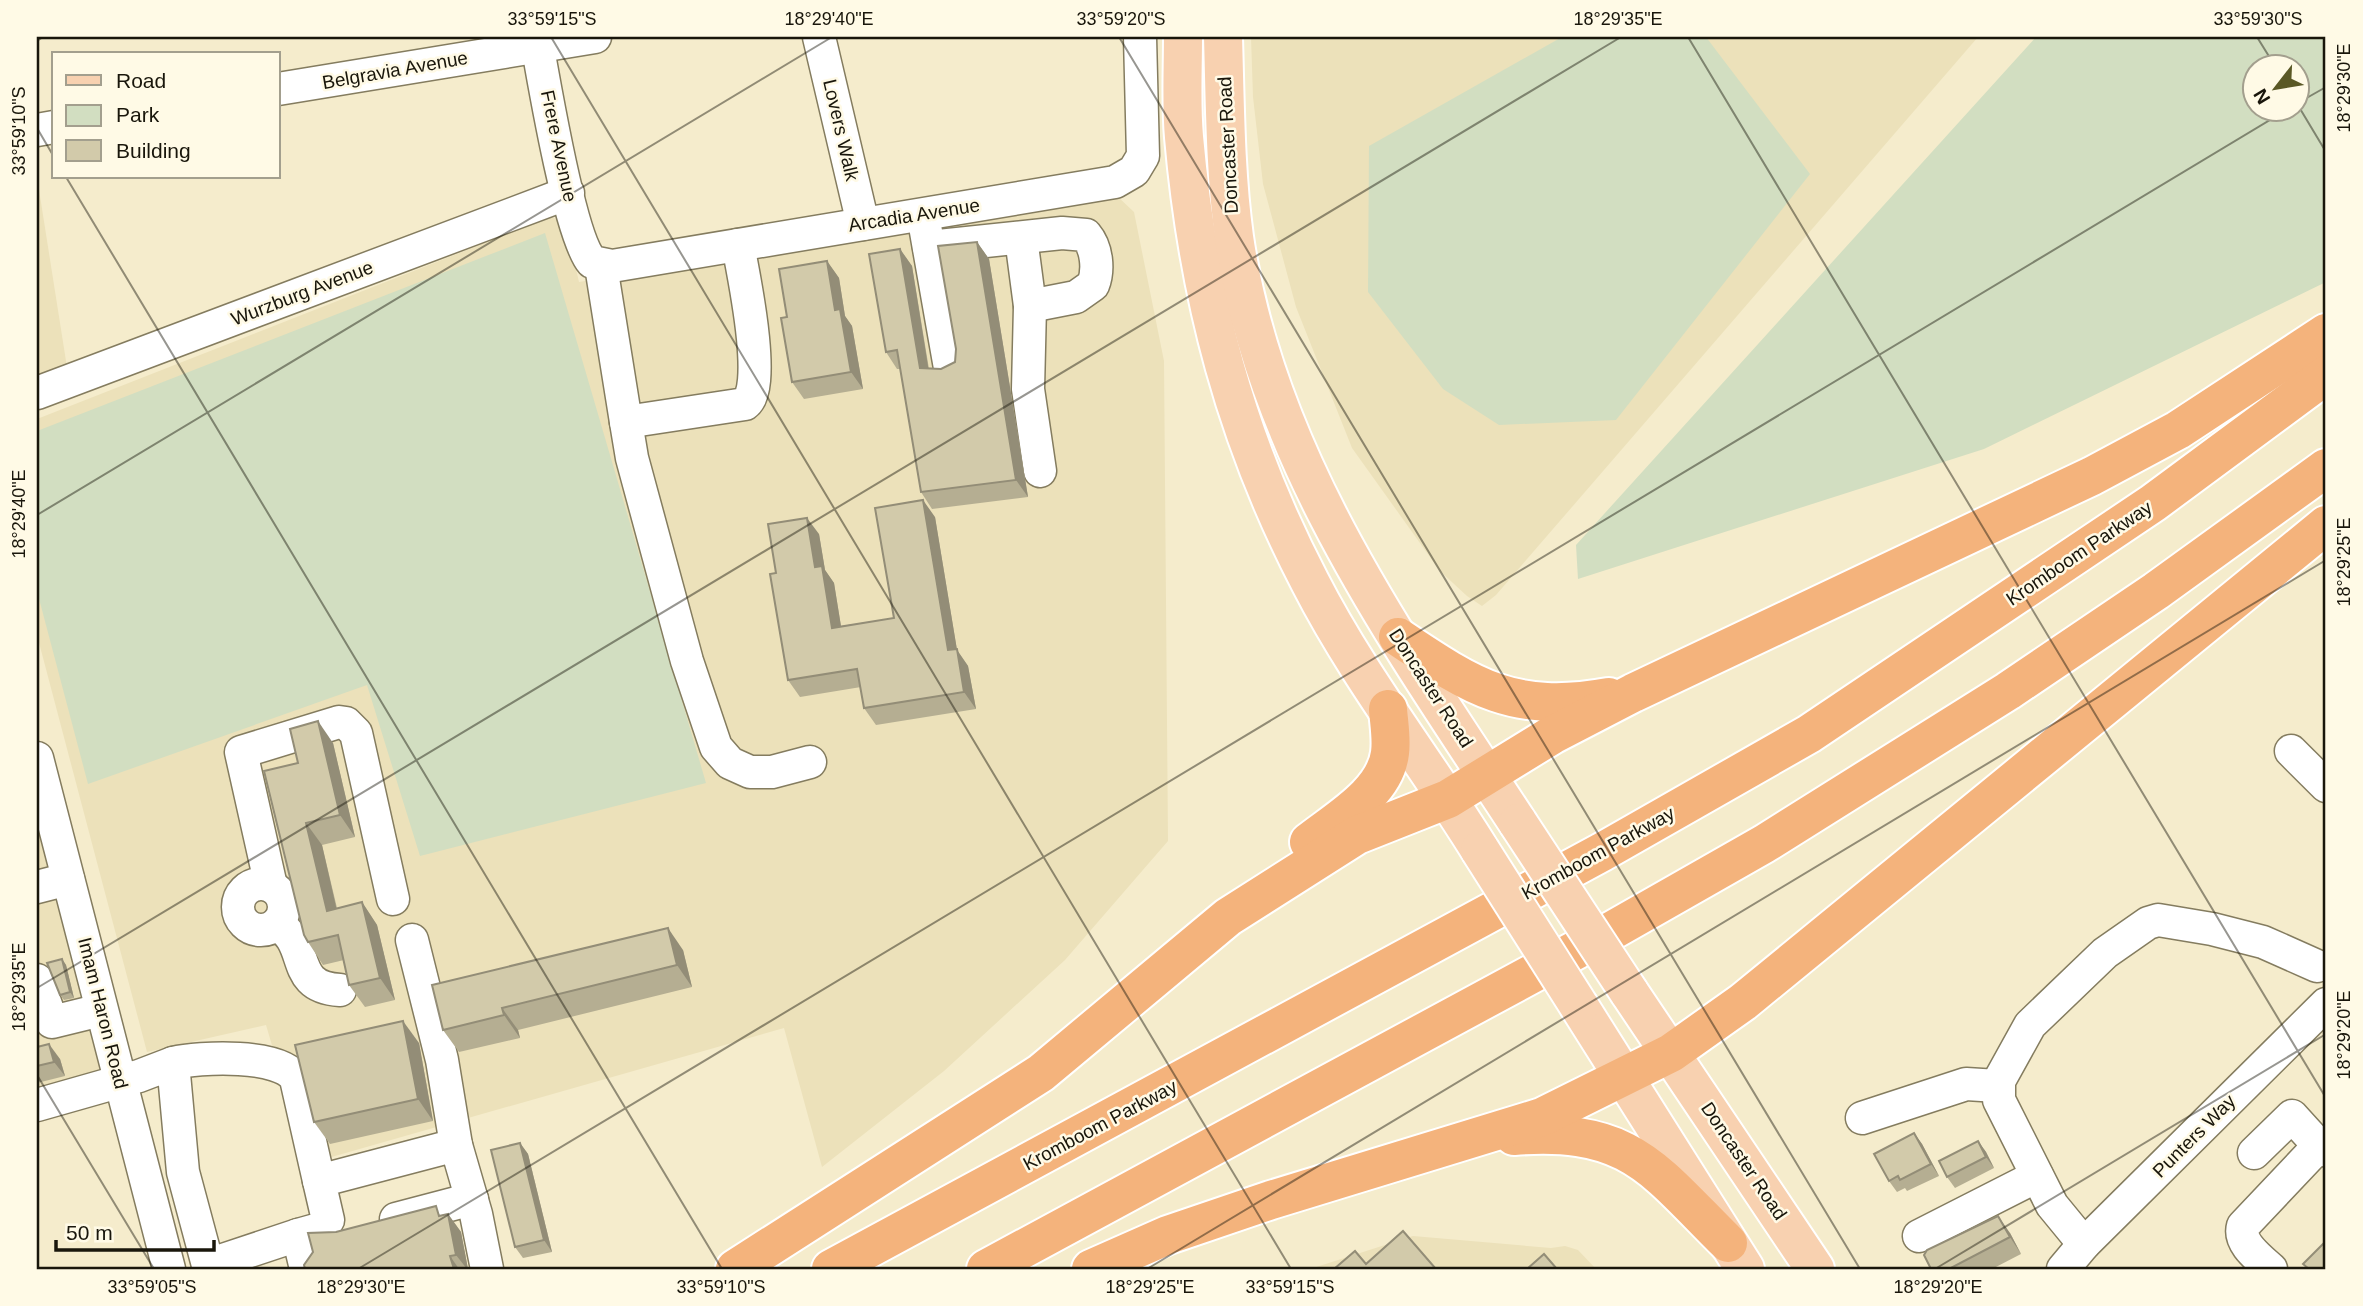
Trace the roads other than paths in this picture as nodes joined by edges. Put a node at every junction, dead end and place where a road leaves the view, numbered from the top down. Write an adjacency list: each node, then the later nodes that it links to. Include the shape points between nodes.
1 (595, 37): 5 (street, Belgravia Avenue)
2 (819, 37): 10 (street, Lovers Walk)
3 (1183, 37): 26 (main road, Doncaster Road, via 1184,135 1200,266 1226,379 1267,494 1305,573)
4 (1223, 37): 24 (main road, Doncaster Road, via 1235,239 1265,370 1306,475)
5 (536, 41): 7 (street, Belgravia Avenue); 8 (street, Frere Avenue)
6 (1141, 49): 9 (street, Arcadia Avenue, via 1143,156 1125,177)
7 (280, 89)
8 (568, 193): 14 (street, Frere Avenue); 19 (street, Wurzburg Avenue)
9 (923, 214): 10 (street, Arcadia Avenue); 13 (street)
10 (863, 224): 12 (street, Arcadia Avenue)
11 (1021, 238): 13 (street); 15 (street); 15 (street, via 1080,233 1091,242 1095,259 1095,281 1087,292)
12 (738, 245): 14 (street, Arcadia Avenue); 20 (street, via 755,372 750,401)
13 (929, 247): 17 (street)
14 (593, 260): 20 (street, Frere Avenue)
15 (1030, 306): 22 (street, via 1028,389)
16 (2326, 333): 25 (highway, via 2178,430 2092,476)
17 (950, 368)
18 (2326, 375): 67 (highway, Kromboom Parkway, via 2153,503 1810,734 1557,877)
19 (37, 393)
20 (626, 422): 29 (street, Frere Avenue, via 683,648 716,747 730,764 750,772 772,772)
21 (2326, 468): 68 (highway, via 2008,691 1764,844)
22 (1040, 471)
23 (2326, 525): 43 (highway, via 1743,1002)
24 (1398, 637): 25 (highway, via 1459,677 1503,696 1564,703); 30 (main road, Doncaster Road)
25 (1633, 693): 30 (highway)
26 (1388, 709): 32 (main road, Doncaster Road); 36 (highway, via 1390,752 1377,785)
27 (2291, 751): 31 (street)
28 (37, 758): 33 (street, Imam Haron Road)
29 (810, 762)
30 (1486, 774): 32 (highway); 43 (main road, Doncaster Road, bridge)
31 (2326, 786)
32 (1448, 799): 36 (highway, via 1357,835); 45 (main road, Doncaster Road, bridge)
33 (68, 879): 34 (street); 42 (street, Imam Haron Road)
34 (37, 887)
35 (393, 899): 40 (street, via 356,733 346,723 241,752 271,886 246,889 238,905 244,922 251,928 269,929 276,924 295,946 311,982 321,989)
36 (1228, 917): 66 (highway, via 1041,1073)
37 (412, 940): 52 (street, via 442,1060)
38 (2317, 966): 47 (street, via 2263,942 2154,920 2105,953 2050,1003 2030,1025)
39 (37, 980): 42 (street, via 52,1022)
40 (340, 990)
41 (2326, 1004): 49 (street, Punters Way)
42 (101, 1010): 46 (street, Imam Haron Road)
43 (1671, 1053): 45 (highway); 70 (main road, Doncaster Road)
44 (173, 1063): 46 (street); 56 (street, via 198,1058 288,1068 296,1079); 63 (street, via 183,1172)
45 (1624, 1077): 51 (highway, via 1542,1117); 62 (main road, Doncaster Road)
46 (120, 1082): 48 (street); 64 (street, Imam Haron Road)
47 (1998, 1086): 50 (street, via 1966,1084); 55 (street, via 1999,1100)
48 (37, 1105)
49 (2216, 1116): 54 (street); 60 (street, Punters Way)
50 (1862, 1118)
51 (1470, 1140): 62 (highway, via 1533,1135 1605,1142 1637,1155); 69 (highway, via 1259,1204 1168,1235)
52 (456, 1145): 56 (street); 58 (street)
53 (2324, 1149): 54 (street, via 2292,1116); 57 (street, via 2313,1152)
54 (2254, 1153): 57 (street)
55 (2037, 1176): 59 (street); 60 (street, via 2052,1205)
56 (319, 1181): 61 (street, via 328,1220)
57 (2283, 1182): 72 (street, via 2241,1231)
58 (472, 1199): 61 (street, via 344,1232); 65 (street)
59 (1919, 1236)
60 (2084, 1244): 71 (street, Punters Way)
61 (302, 1253): 63 (street)
62 (1736, 1256)
63 (209, 1267)
64 (169, 1269)
65 (487, 1269)
66 (735, 1269)
67 (831, 1269)
68 (986, 1269)
69 (1091, 1269)
70 (1815, 1269)
71 (2063, 1269)
72 (2270, 1269)

